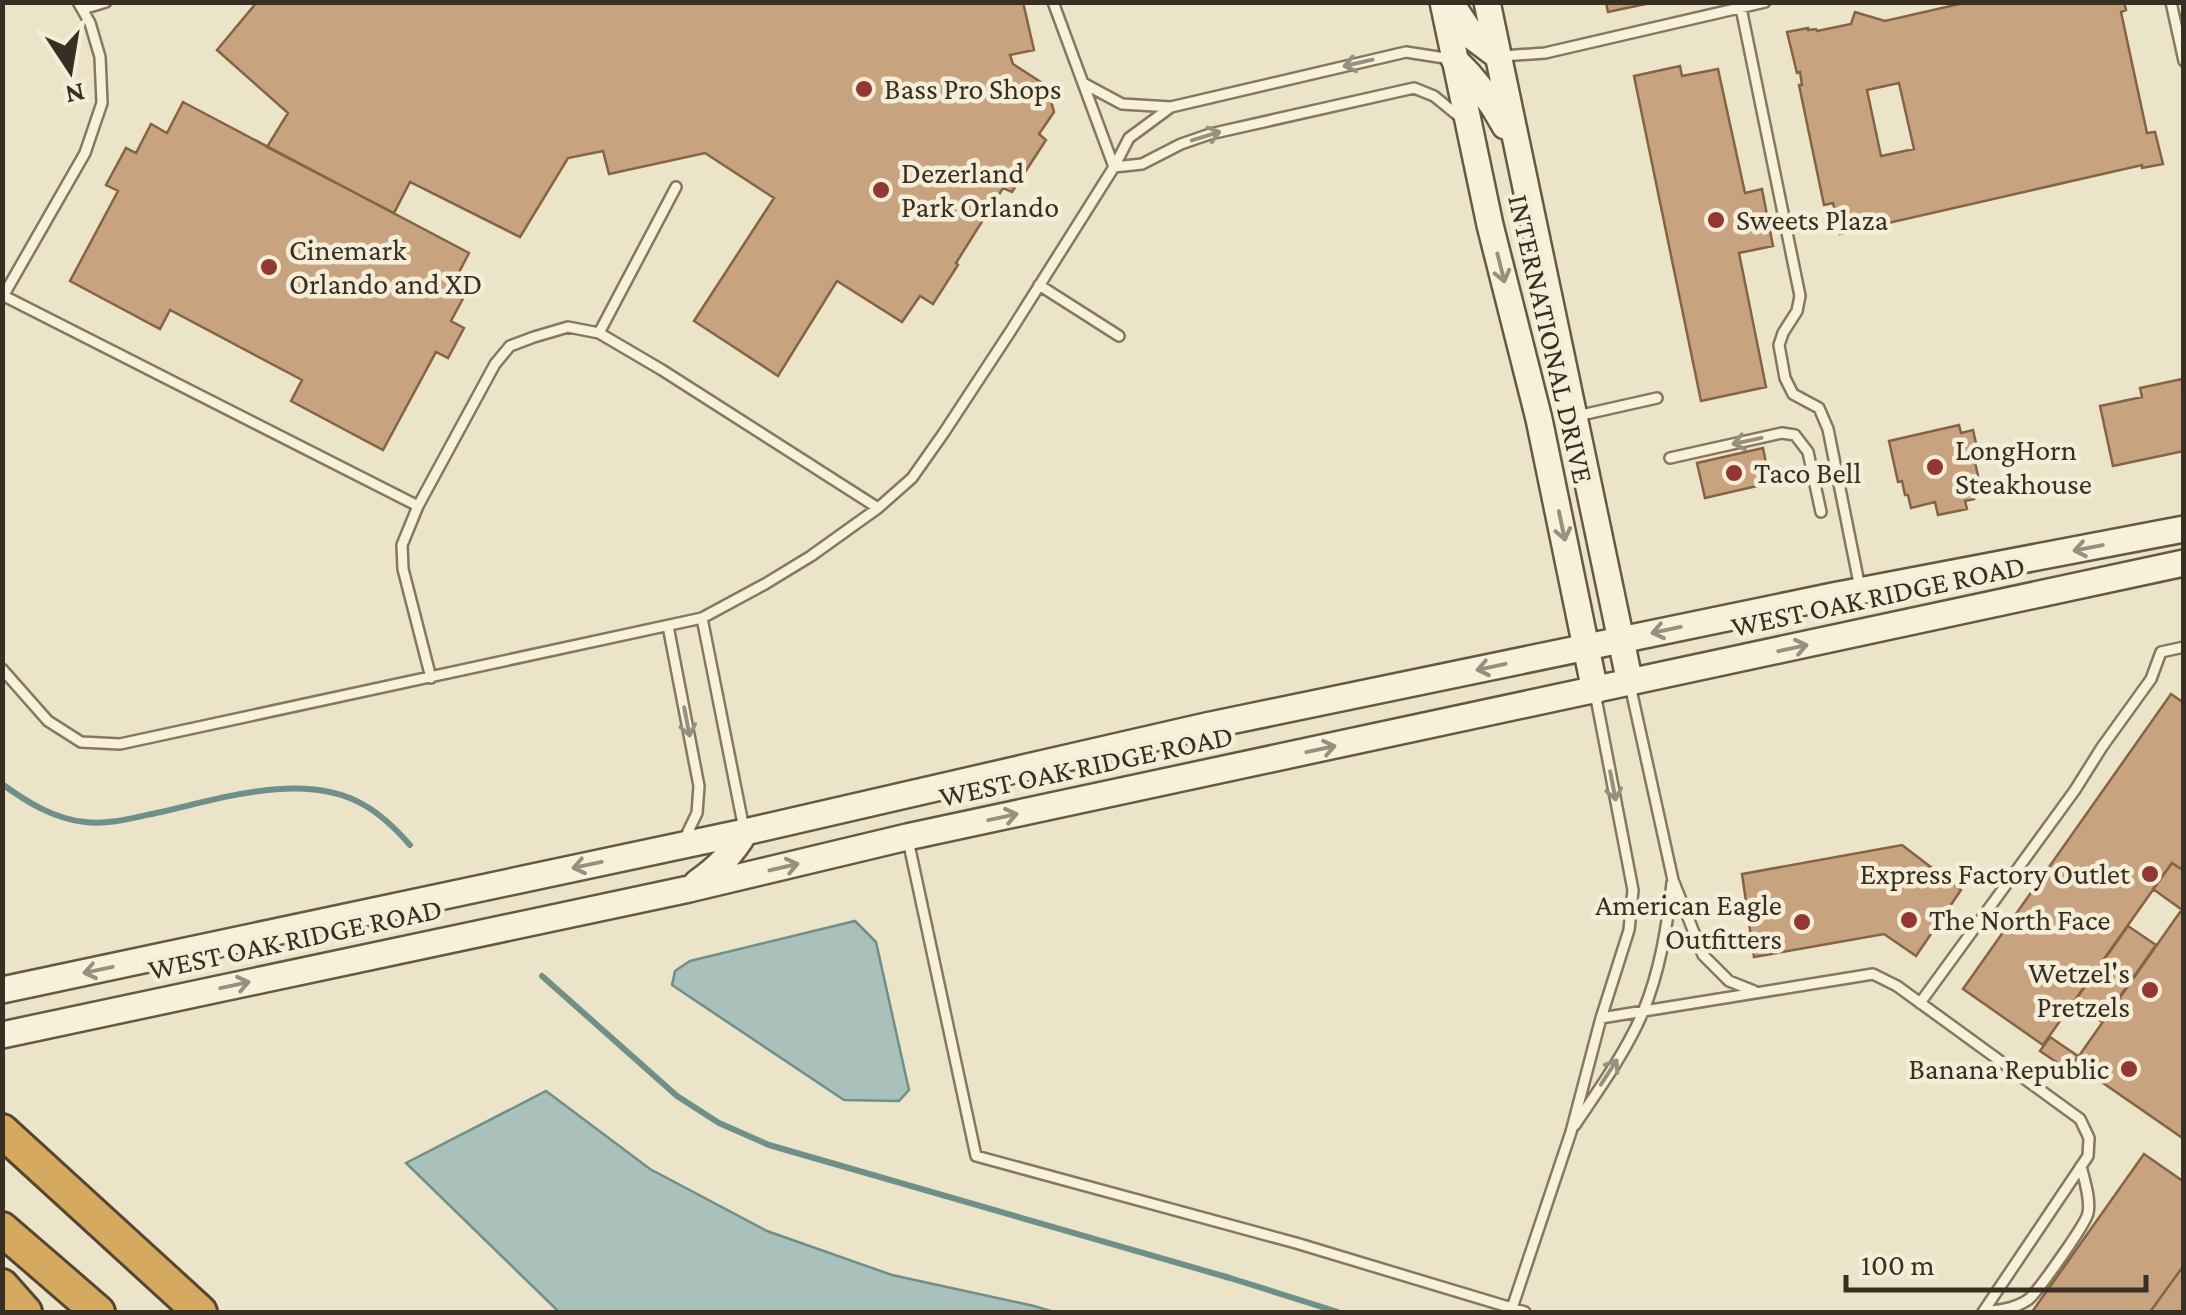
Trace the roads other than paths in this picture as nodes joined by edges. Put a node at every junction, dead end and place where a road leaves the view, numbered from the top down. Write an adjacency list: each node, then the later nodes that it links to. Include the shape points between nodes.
1 (106, 2): 8 (lane)
2 (1053, 2): 13 (lane)
3 (1442, 2): 11 (street, INTERNATIONAL DRIVE)
4 (1450, 2): 10 (street, via 1474,38)
5 (1487, 2): 10 (street, INTERNATIONAL DRIVE)
6 (1765, 2): 9 (lane)
7 (2171, 2): 12 (lane)
8 (80, 6): 20 (lane, via 100,56 102,102 84,152)
9 (1741, 8): 10 (lane, via 1545,53); 31 (lane, via 1800,296 1779,345 1793,394 1818,408 1828,429)
10 (1498, 56): 16 (street, INTERNATIONAL DRIVE)
11 (1454, 59): 14 (lane, one-way to 14, via 1406,52); 15 (street, INTERNATIONAL DRIVE); 16 (street, via 1493,103)
12 (2184, 61)
13 (1084, 83): 14 (lane, via 1122,104); 17 (lane)
14 (1170, 108): 17 (lane, via 1129,138)
15 (1468, 124): 17 (lane, one-way to 15, via 1142,164 1210,134 1414,88); 35 (street, INTERNATIONAL DRIVE, one-way to 35)
16 (1516, 149): 24 (street, INTERNATIONAL DRIVE)
17 (1114, 167): 19 (lane)
18 (676, 188): 21 (lane)
19 (1039, 285): 22 (lane); 27 (lane, via 912,478)
20 (3, 297): 26 (lane)
21 (599, 333): 26 (lane, via 568,328 510,346); 27 (lane)
22 (1120, 336)
23 (1657, 398): 24 (lane)
24 (1574, 417): 34 (street, INTERNATIONAL DRIVE)
25 (1670, 458): 28 (lane, one-way to 25, via 1808,452 1795,435)
26 (418, 506): 38 (lane, via 402,545 403,569)
27 (878, 508): 32 (lane, via 811,556)
28 (1821, 512)
29 (2184, 529): 31 (street, WEST OAK RIDGE ROAD, one-way to 31)
30 (2184, 563): 39 (street, WEST OAK RIDGE ROAD, one-way to 30)
31 (1861, 591): 34 (street, WEST OAK RIDGE ROAD, one-way to 34)
32 (702, 618): 33 (lane); 41 (lane)
33 (668, 626): 38 (lane); 43 (lane, one-way to 43, via 699,786 697,813)
34 (1620, 640): 35 (street, WEST OAK RIDGE ROAD); 39 (street, INTERNATIONAL DRIVE)
35 (1586, 647): 40 (street, INTERNATIONAL DRIVE); 41 (street, WEST OAK RIDGE ROAD, one-way to 41)
36 (2184, 647): 48 (lane, via 2161,652 2151,680)
37 (2, 669): 38 (lane, via 48,721 81,742 120,744)
38 (431, 678)
39 (1630, 683): 40 (street, WEST OAK RIDGE ROAD); 44 (lane)
40 (1595, 690): 42 (street, WEST OAK RIDGE ROAD, one-way to 40); 50 (lane, one-way to 50, via 1633,890 1629,930)
41 (744, 832): 43 (street, WEST OAK RIDGE ROAD); 45 (street, via 722,864)
42 (908, 837): 45 (street, WEST OAK RIDGE ROAD, one-way to 42); 58 (lane, via 976,1156)
43 (682, 844): 46 (street, WEST OAK RIDGE ROAD, one-way to 46)
44 (1672, 880): 47 (lane, via 1702,954 1729,981); 49 (lane, via 1665,940)
45 (689, 889): 51 (street, WEST OAK RIDGE ROAD, one-way to 45)
46 (2, 990)
47 (1756, 992): 48 (lane, via 1873,974); 49 (lane)
48 (1920, 1003): 55 (lane, via 2080,1119 2089,1138)
49 (1644, 1010): 50 (lane); 53 (lane, one-way to 49)
50 (1601, 1018): 53 (lane)
51 (2, 1035)
52 (2, 1131): 54 (highway)
53 (1571, 1132): 58 (lane)
54 (31, 1158): 62 (highway); 63 (highway)
55 (2081, 1166): 65 (lane); 65 (lane, via 2088,1214 2078,1231 2031,1297 2009,1310)
56 (2, 1231): 60 (highway); 61 (highway)
57 (2, 1286): 59 (highway)
58 (1509, 1311): 64 (lane)
59 (24, 1312)
60 (77, 1312)
61 (98, 1312)
62 (181, 1312)
63 (200, 1312)
64 (1526, 1312)
65 (1983, 1312)

